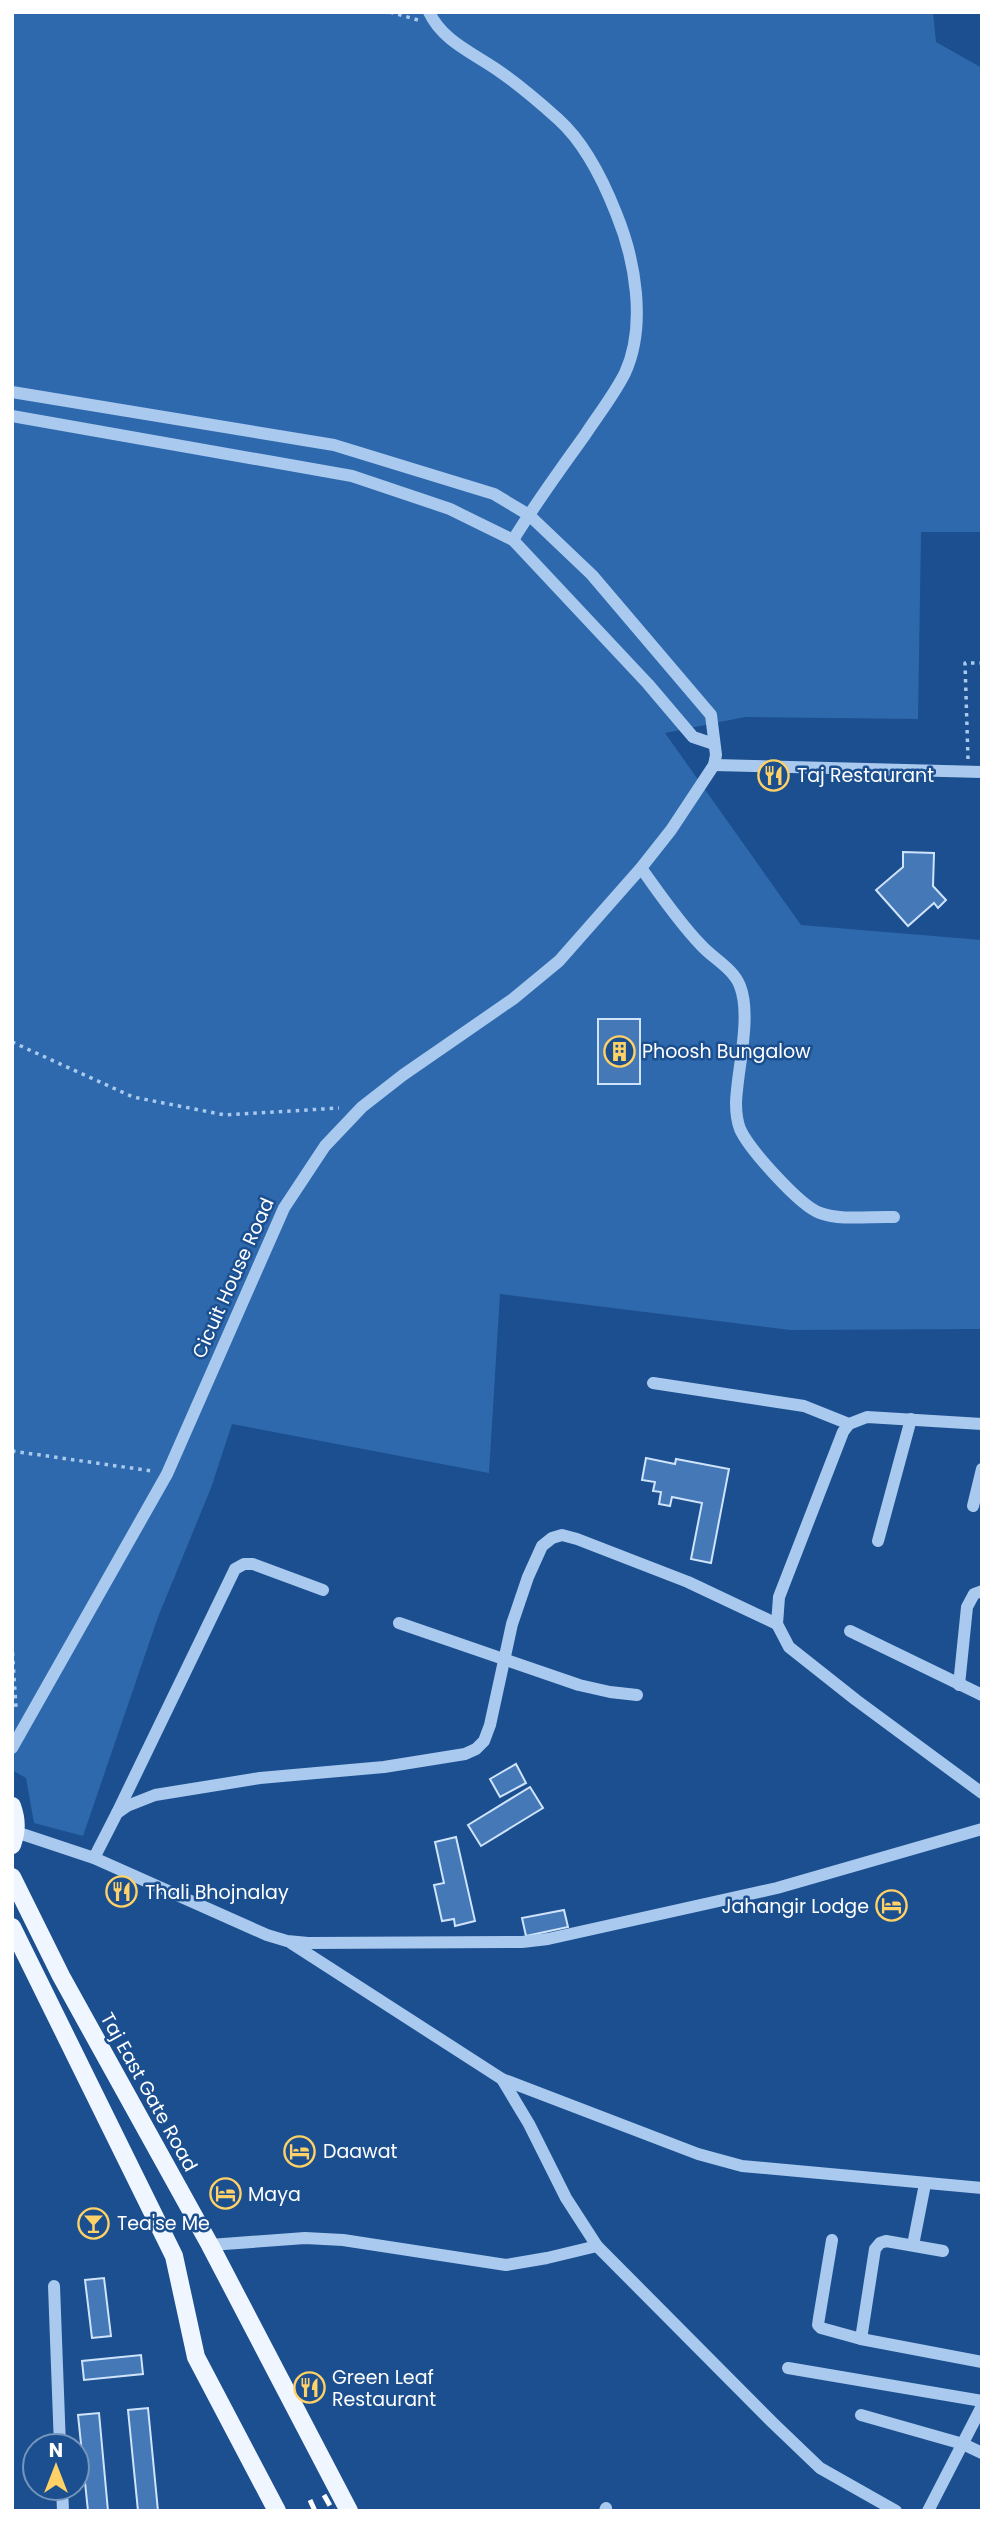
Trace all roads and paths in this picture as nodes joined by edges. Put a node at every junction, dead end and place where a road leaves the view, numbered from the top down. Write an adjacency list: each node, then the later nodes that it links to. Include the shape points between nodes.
1 (390, 12): 3 (path)
2 (429, 12): 3 (street)
3 (435, 25): 6 (street, via 560,121 588,156 627,240 634,277 634,343 625,372)
4 (12, 392): 6 (street, via 334,445 494,494)
5 (12, 416): 7 (street, via 352,476 450,509)
6 (529, 515): 7 (street); 9 (street, via 592,575 711,715)
7 (513, 540): 9 (street, via 693,737)
8 (982, 663): 11 (path, via 965,663)
9 (715, 744): 10 (street)
10 (714, 765): 11 (street); 12 (street, Cicuit House Road)
11 (975, 772)
12 (641, 868): 14 (street, Cicuit House Road, via 559,961); 15 (street, via 685,926 739,985 744,1025 736,1109 743,1134 809,1208 834,1216)
13 (12, 1042): 14 (path, via 133,1097 225,1115)
14 (362, 1107): 22 (street, Cicuit House Road, via 325,1146 284,1208)
15 (894, 1217)
16 (653, 1383): 19 (street, via 804,1406)
17 (911, 1419): 18 (street); 19 (street, via 867,1417); 24 (street)
18 (982, 1423)
19 (849, 1424): 28 (street, via 779,1597)
20 (12, 1451): 22 (path)
21 (982, 1469): 23 (street)
22 (167, 1474): 35 (street, Cicuit House Road)
23 (973, 1506)
24 (878, 1541)
25 (323, 1590): 38 (street, via 253,1564 235,1569)
26 (982, 1591): 32 (street, via 974,1594 967,1607)
27 (398, 1623): 31 (street)
28 (777, 1624): 31 (street, via 688,1582 562,1535 542,1546); 36 (street, via 789,1647)
29 (850, 1631): 32 (street)
30 (12, 1644): 35 (path)
31 (502, 1661): 33 (street, via 579,1685); 38 (street, via 484,1741 466,1754 155,1795)
32 (959, 1685): 34 (street)
33 (637, 1695)
34 (982, 1695)
35 (15, 1743)
36 (982, 1793)
37 (12, 1806): 40 (main road)
38 (117, 1813): 41 (street)
39 (982, 1829): 44 (street, via 777,1888 548,1939)
40 (14, 1839): 41 (street)
41 (94, 1858): 44 (street)
42 (12, 1877): 49 (main road, Taj East Gate Road, via 61,1976)
43 (12, 1927): 62 (main road, via 174,2256 196,2357)
44 (288, 1941): 45 (street)
45 (502, 2079): 46 (street, via 724,2162); 51 (street)
46 (925, 2184): 47 (street); 50 (street)
47 (982, 2188)
48 (832, 2240): 54 (street, via 818,2325)
49 (210, 2245): 51 (street, via 343,2240 506,2265); 63 (main road, Taj East Gate Road)
50 (913, 2245): 52 (street); 54 (street, via 886,2241 875,2249)
51 (597, 2246): 64 (street, via 820,2468)
52 (943, 2251)
53 (54, 2286): 59 (street)
54 (861, 2339): 55 (street)
55 (982, 2362)
56 (789, 2368): 57 (street)
57 (982, 2404): 60 (street)
58 (861, 2415): 60 (street)
59 (59, 2432)
60 (963, 2444): 61 (street); 65 (street)
61 (982, 2454)
62 (277, 2511)
63 (349, 2511)
64 (896, 2511)
65 (928, 2511)

